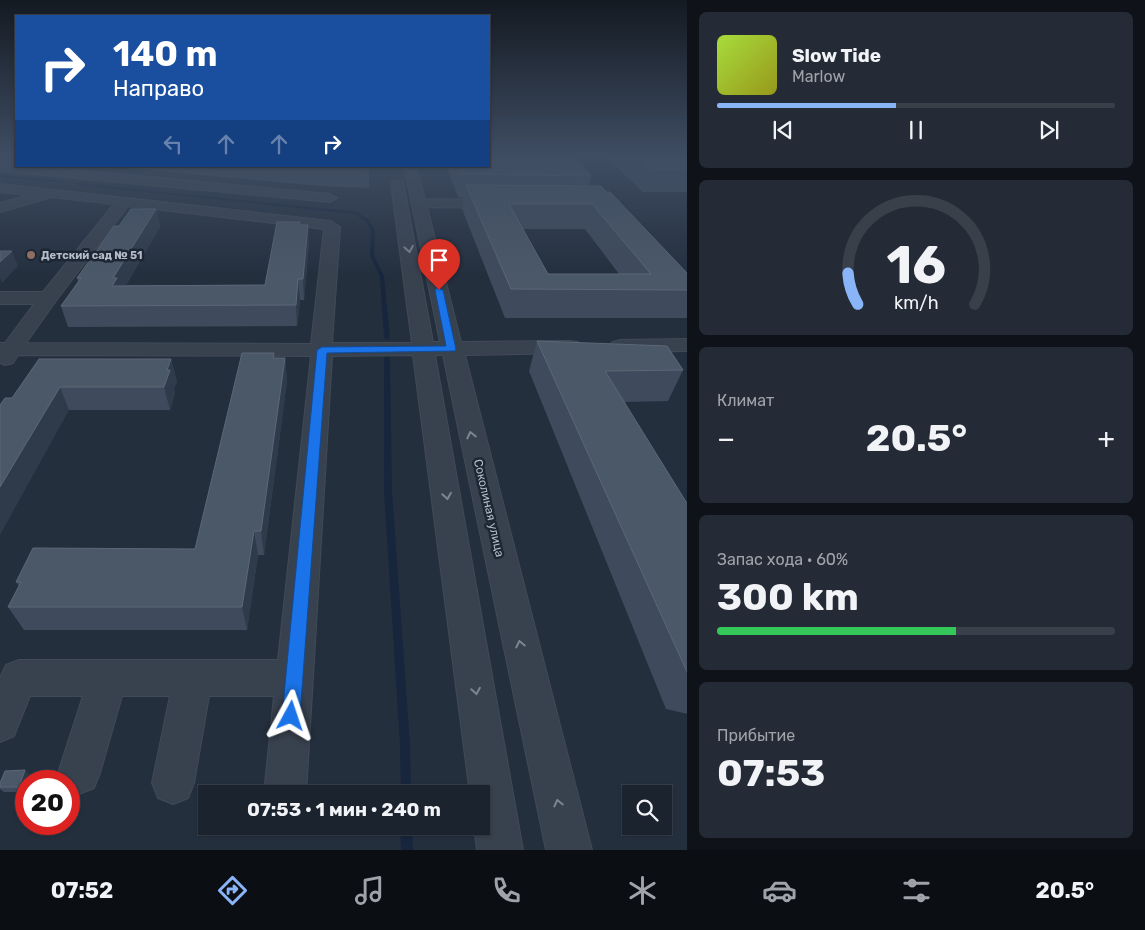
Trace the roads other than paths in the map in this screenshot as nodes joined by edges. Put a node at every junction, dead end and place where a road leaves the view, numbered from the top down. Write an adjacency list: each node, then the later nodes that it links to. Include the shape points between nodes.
1 (42, 196): 10 (street)
2 (75, 196): 7 (street)
3 (305, 196): 6 (street)
4 (402, 196): 14 (street, Соколиная улица, one-way to 14)
5 (416, 196): 8 (street, Соколиная улица)
6 (330, 198)
7 (124, 201): 12 (street); 15 (street, via 270,226 326,224 332,227)
8 (418, 204): 9 (street); 14 (street, Соколиная улица)
9 (514, 204)
10 (0, 208)
11 (0, 298): 12 (street)
12 (48, 298): 16 (street)
13 (687, 345): 14 (street)
14 (438, 349): 15 (street); 24 (street, Соколиная улица, one-way to 24); 25 (street, Соколиная улица, one-way to 14)
15 (322, 350): 16 (street); 19 (street)
16 (4, 354)
17 (108, 678): 18 (street); 20 (street, via 19,678); 21 (street)
18 (193, 678): 19 (street); 22 (street)
19 (295, 678): 23 (street)
20 (0, 722)
21 (80, 770)
22 (173, 783)
23 (286, 785)
24 (500, 850)
25 (569, 850)

